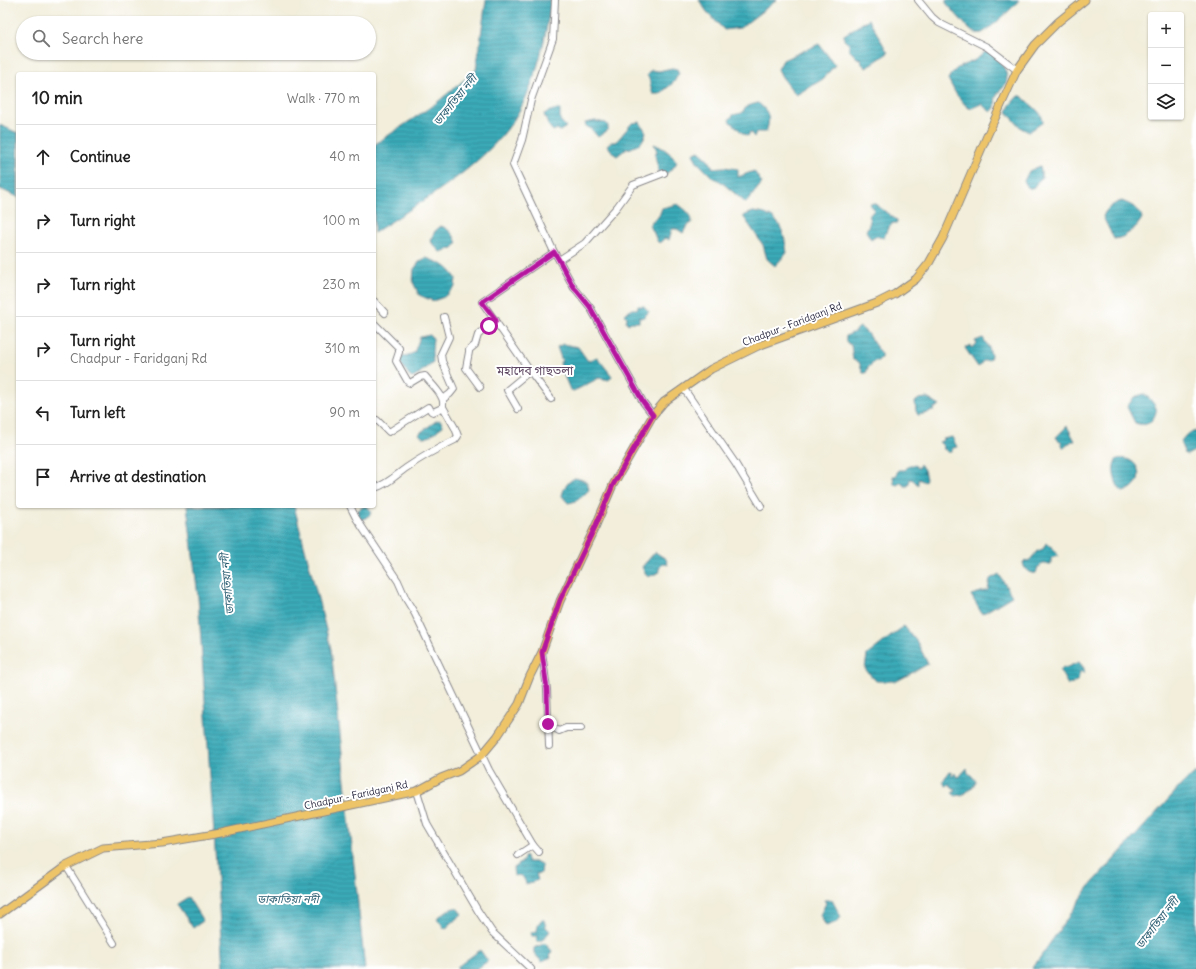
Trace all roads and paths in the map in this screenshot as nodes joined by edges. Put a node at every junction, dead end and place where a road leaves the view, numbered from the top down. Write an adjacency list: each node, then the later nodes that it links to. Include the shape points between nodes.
1 (555, 0): 6 (street, via 553,39 531,100 513,166)
2 (918, 0): 4 (street, via 939,23 987,47)
3 (1085, 0): 4 (main road, Chadpur - Faridganj Rd, via 1035,45)
4 (1017, 70): 15 (main road, Chadpur - Faridganj Rd, via 944,238 916,279 877,303 758,346 711,369)
5 (664, 173): 7 (street, via 633,185 585,242)
6 (554, 252): 7 (street); 11 (street, via 482,302)
7 (559, 260): 20 (street, via 574,288 590,307 643,402)
8 (376, 303): 9 (street)
9 (386, 313)
10 (444, 317): 16 (street, via 449,337 441,354 454,389)
11 (496, 320): 13 (street); 14 (street, via 478,335 475,345 469,352 466,368)
12 (376, 325): 16 (street, via 398,348 396,361 408,382 425,376)
13 (530, 371): 17 (street); 19 (street, via 507,390)
14 (480, 387)
15 (684, 389): 20 (main road, Chadpur - Faridganj Rd, via 664,402); 23 (street, via 735,463)
16 (443, 399): 18 (street)
17 (551, 399)
18 (443, 407): 21 (street, via 433,412 428,407 389,432); 22 (street, via 458,436 455,440 430,452 392,480)
19 (518, 409)
20 (653, 415): 25 (main road, Chadpur - Faridganj Rd, via 613,485 560,600)
21 (376, 420)
22 (376, 487)
23 (760, 506)
24 (351, 508): 29 (street, via 398,581)
25 (542, 652): 26 (street); 29 (main road, Chadpur - Faridganj Rd, via 519,704)
26 (548, 724): 27 (street, via 559,731 566,728); 28 (street)
27 (581, 728)
28 (549, 746)
29 (482, 755): 30 (main road, Chadpur - Faridganj Rd, via 459,771); 31 (street)
30 (417, 791): 34 (main road, Chadpur - Faridganj Rd, via 221,833 162,843 103,848); 37 (street, via 427,824 478,911 492,932)
31 (533, 845): 32 (street); 33 (street)
32 (539, 852)
33 (518, 855)
34 (66, 866): 35 (main road); 36 (street)
35 (0, 914)
36 (114, 943)
37 (531, 969)

